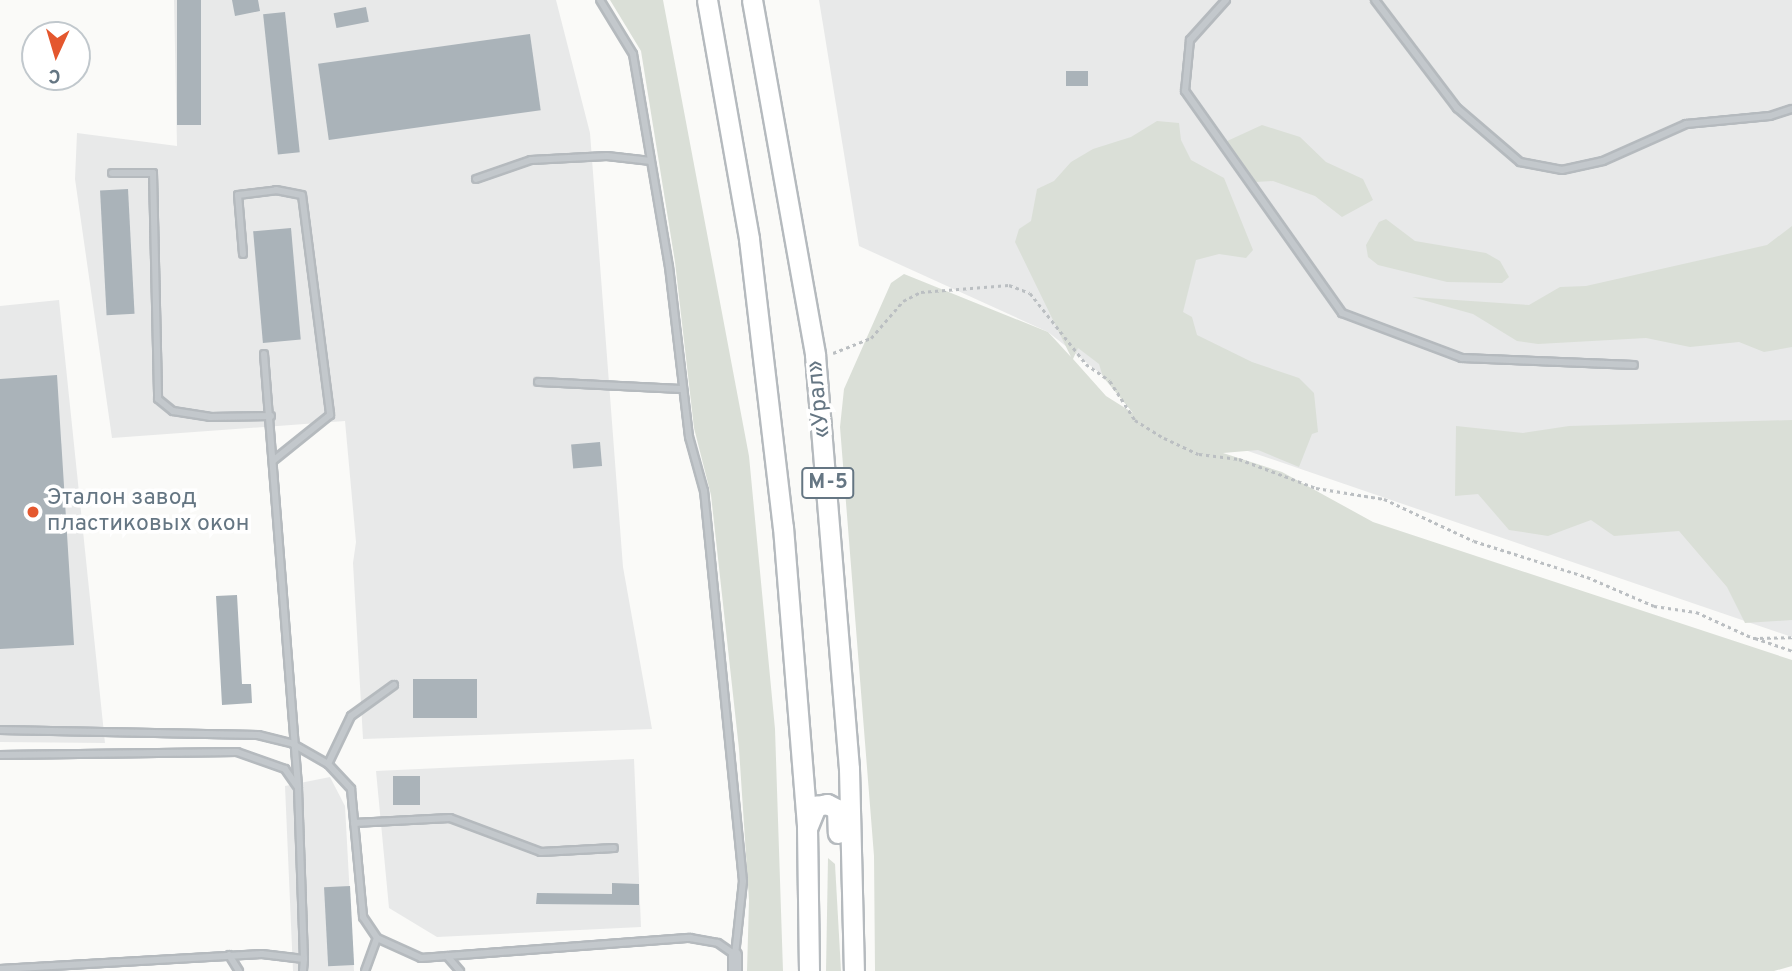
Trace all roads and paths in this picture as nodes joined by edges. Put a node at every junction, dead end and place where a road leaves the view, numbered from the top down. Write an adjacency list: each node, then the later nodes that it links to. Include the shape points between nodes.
1 (600, 0): 7 (lane, via 633,54)
2 (707, 0): 28 (main road, М-5, via 750,252 783,527)
3 (752, 0): 12 (main road, «Урал» / М-5)
4 (1226, 0): 13 (lane, via 1190,40 1185,91 1342,313 1462,358)
5 (1375, 0): 6 (lane, via 1457,108 1520,162 1562,170 1603,162 1686,124 1770,116)
6 (1792, 109)
7 (651, 161): 9 (lane, via 607,156 531,160); 15 (lane)
8 (112, 173): 16 (lane, via 153,173 158,399 173,411 197,415)
9 (476, 178)
10 (243, 254): 17 (lane, via 239,195 276,190 302,195 330,415)
11 (264, 354): 16 (lane)
12 (815, 355): 18 (path, via 841,352 871,338 902,301 921,292 1009,285 1030,293 1086,364 1110,381 1135,420 1164,438 1199,454 1239,459 1316,488 1384,499 1523,560 1587,577 1654,606 1696,612); 30 (main road, «Урал» / М-5, via 847,742)
13 (1634, 365)
14 (538, 383): 15 (lane)
15 (683, 389): 32 (lane, via 689,437 704,491 744,881)
16 (271, 416): 17 (lane)
17 (274, 460): 23 (lane)
18 (1753, 638): 19 (path); 20 (path)
19 (1792, 638)
20 (1792, 651)
21 (394, 685): 25 (lane, via 351,716)
22 (0, 730): 23 (lane, via 258,735)
23 (293, 744): 25 (lane); 26 (lane)
24 (0, 755): 26 (lane, via 237,752 285,769)
25 (328, 764): 27 (lane, via 351,789)
26 (298, 788): 35 (lane)
27 (354, 823): 29 (lane, via 450,818 541,852); 31 (lane, via 363,917)
28 (807, 827): 30 (main road, via 816,806 837,809 840,865); 42 (main road, М-5)
29 (614, 848)
30 (852, 891): 43 (main road, «Урал» / М-5)
31 (377, 938): 34 (lane, via 421,958); 39 (lane)
32 (735, 955): 34 (lane, via 719,943 691,938); 41 (street)
33 (229, 956): 35 (lane); 36 (lane); 37 (lane)
34 (447, 956): 40 (lane)
35 (304, 959): 38 (lane)
36 (0, 969)
37 (239, 971)
38 (303, 971)
39 (365, 971)
40 (460, 971)
41 (735, 971)
42 (809, 971)
43 (854, 971)

